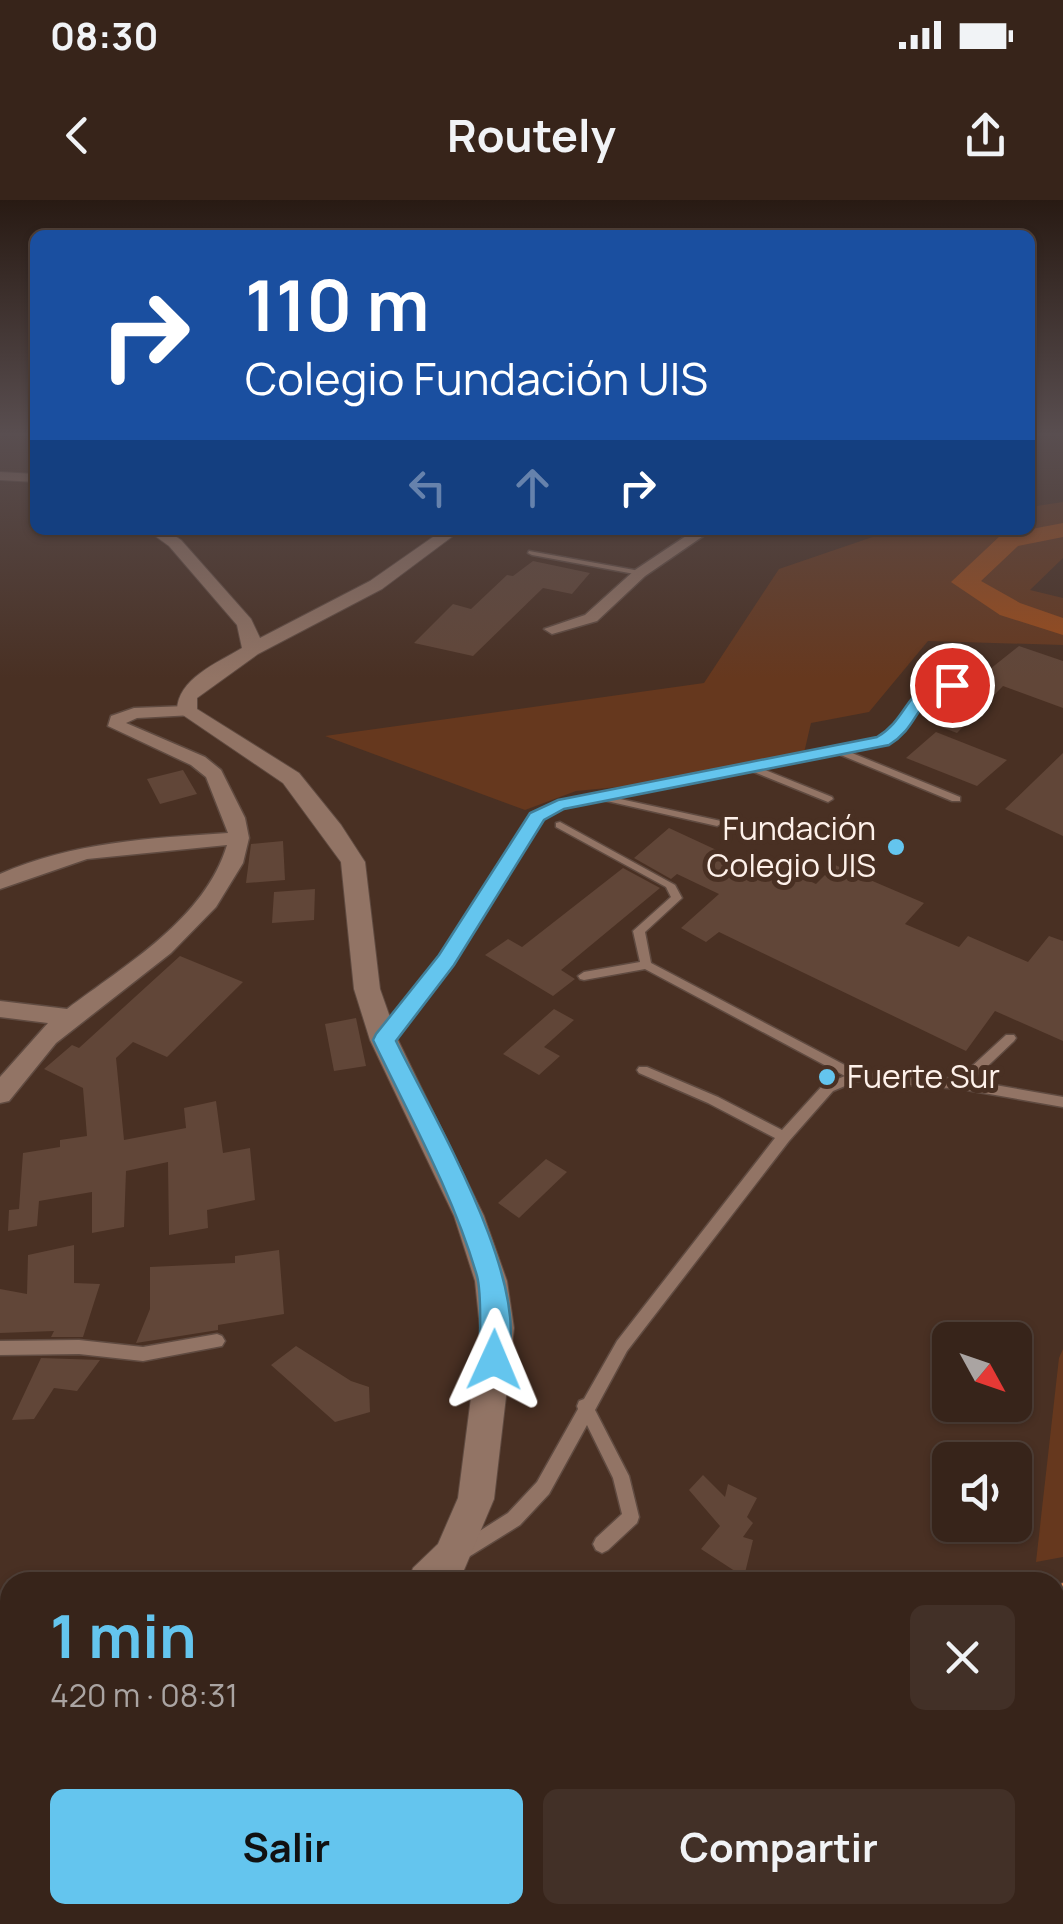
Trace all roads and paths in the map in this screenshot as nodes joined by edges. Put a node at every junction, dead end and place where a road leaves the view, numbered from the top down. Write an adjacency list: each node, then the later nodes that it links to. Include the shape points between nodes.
1 (163, 535): 7 (street, via 245,623)
2 (446, 535): 7 (street, via 376,585)
3 (698, 535): 5 (street)
4 (532, 553): 5 (lane)
5 (640, 573): 6 (street, via 591,618)
6 (552, 629)
7 (251, 650): 9 (street, via 200,683)
8 (952, 685): 10 (lane, via 924,692 895,734)
9 (187, 710): 17 (street, via 134,713 117,726 214,774); 24 (street, via 291,778 353,862 367,989)
10 (837, 750): 11 (lane); 13 (lane)
11 (750, 767): 12 (lane); 14 (lane)
12 (595, 797): 15 (lane); 24 (lane, via 537,817 447,960)
13 (956, 799)
14 (828, 800)
15 (717, 823)
16 (560, 825): 19 (lane, via 670,885 677,898 640,931)
17 (239, 838): 18 (street, via 104,848); 22 (street, via 208,902 163,948)
18 (0, 882)
19 (646, 965): 20 (lane); 26 (lane)
20 (584, 976)
21 (0, 1009): 22 (street)
22 (73, 1018): 28 (street, via 38,1047)
23 (1010, 1038): 27 (lane)
24 (384, 1040): 35 (street, via 469,1216 492,1281 497,1328 484,1455 476,1500)
25 (644, 1070): 30 (lane)
26 (856, 1076): 27 (lane); 30 (lane, via 828,1088)
27 (961, 1084): 29 (lane)
28 (0, 1094)
29 (1063, 1102)
30 (784, 1137): 33 (lane, via 622,1346)
31 (217, 1341): 32 (lane, via 143,1354)
32 (0, 1348)
33 (585, 1406): 34 (lane, via 621,1476 631,1516); 35 (lane, via 543,1488 514,1519)
34 (602, 1544)
35 (451, 1557): 36 (street)
36 (436, 1572)

